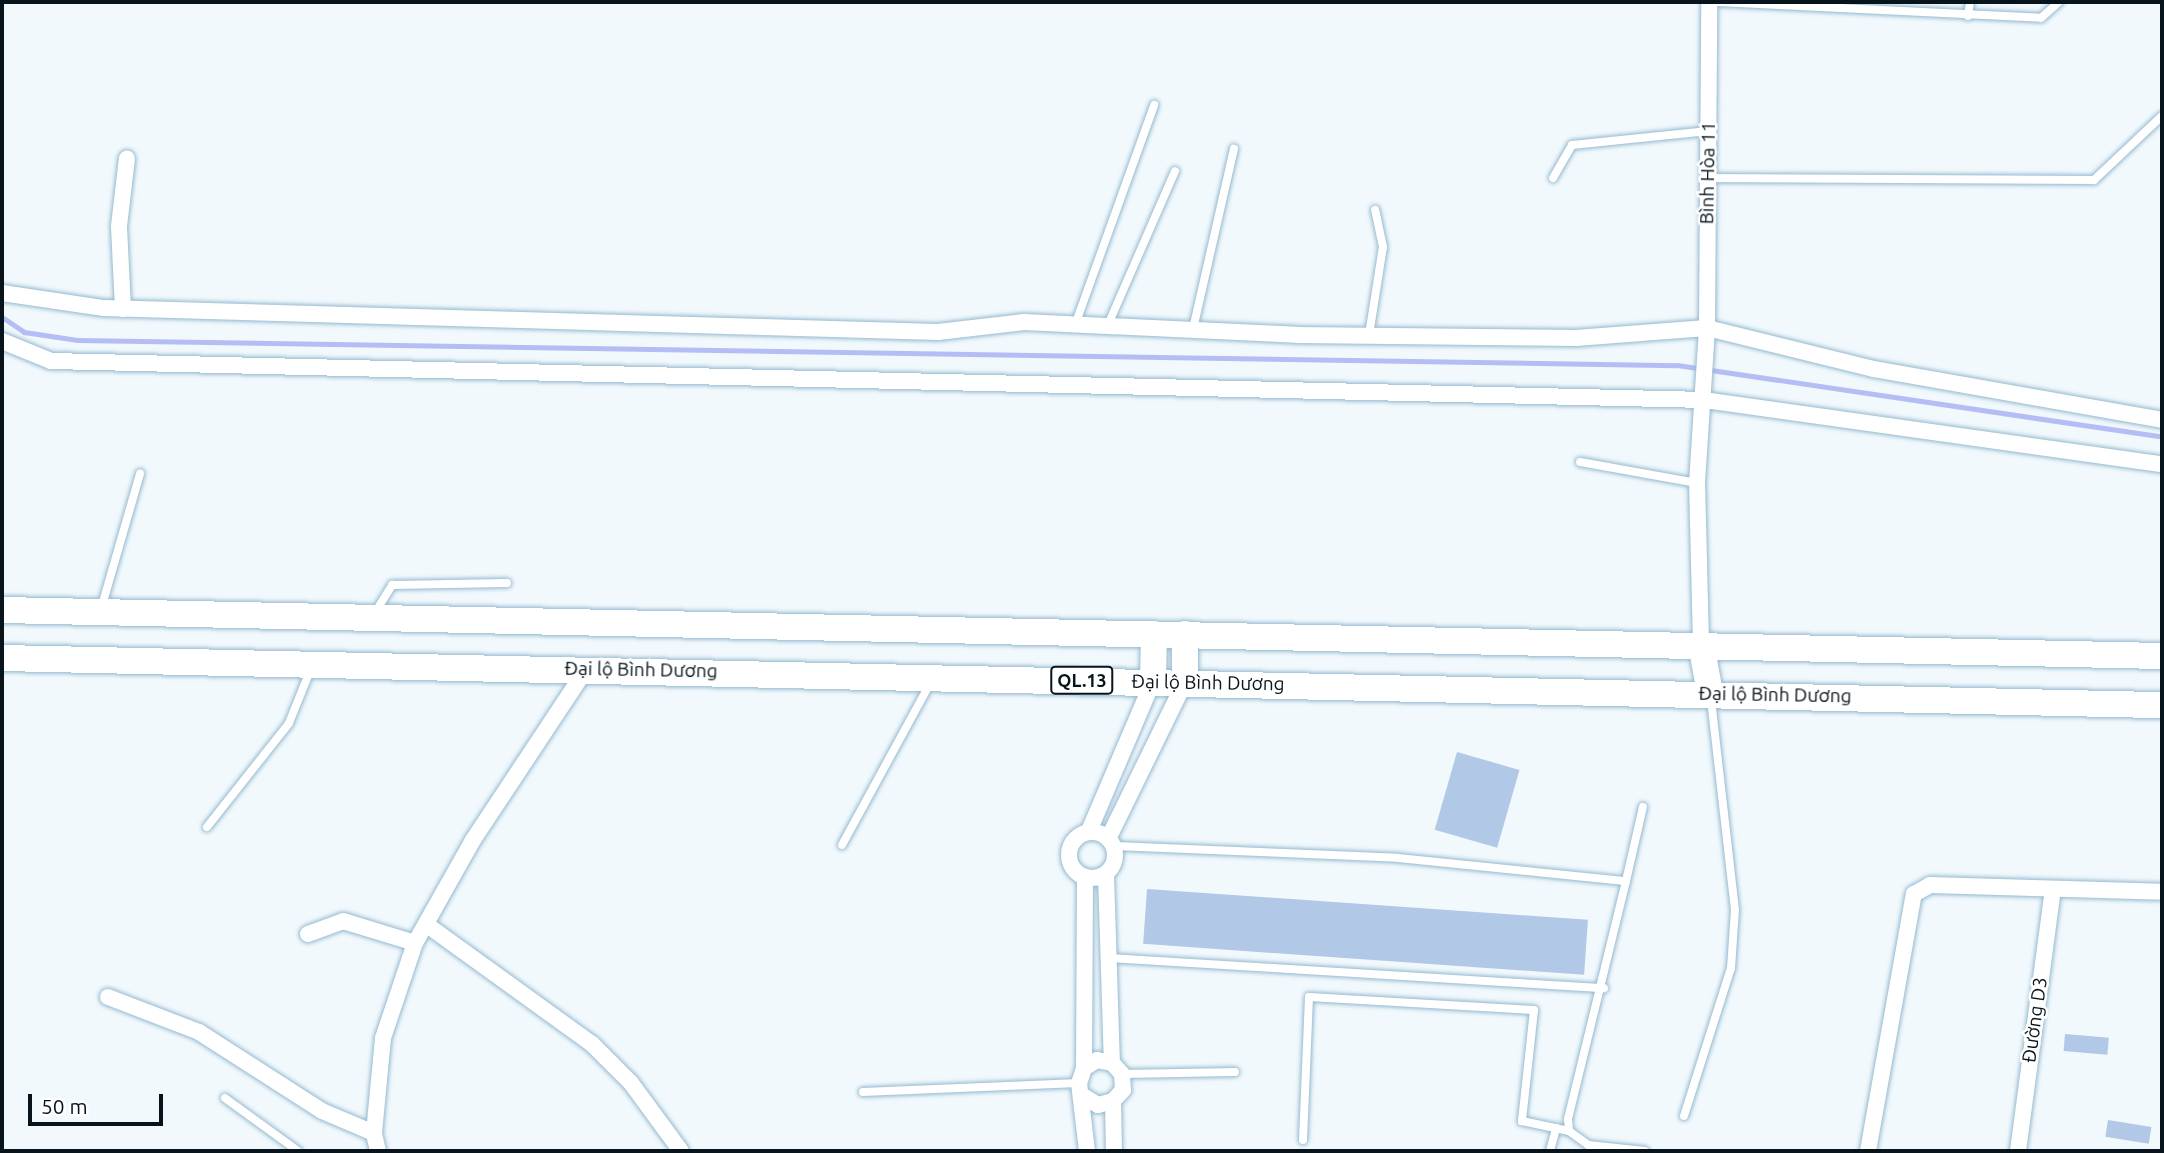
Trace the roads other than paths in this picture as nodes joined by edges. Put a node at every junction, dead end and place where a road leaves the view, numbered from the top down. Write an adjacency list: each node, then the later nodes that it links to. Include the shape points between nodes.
1 (1709, 2): 8 (street, Bình Hòa 11)
2 (1718, 2): 5 (lane)
3 (1970, 2): 5 (lane)
4 (2059, 2): 5 (lane, via 2041,18)
5 (1968, 16)
6 (1154, 105): 18 (lane)
7 (2162, 116): 13 (lane, via 2094,180)
8 (1708, 131): 12 (lane, via 1572,145); 13 (street, Bình Hòa 11)
9 (1234, 149): 19 (lane)
10 (127, 158): 16 (street, via 119,226)
11 (1175, 171): 17 (lane)
12 (1553, 178)
13 (1707, 178): 21 (street, Bình Hòa 11)
14 (1375, 210): 20 (lane, via 1383,247)
15 (2, 293): 16 (street)
16 (123, 309): 18 (street, via 938,332 1024,322)
17 (1107, 327): 18 (street); 19 (street)
18 (1074, 328)
19 (1193, 329): 20 (street)
20 (1369, 335): 21 (street)
21 (1706, 336): 23 (street, Bình Hòa 11); 24 (street)
22 (2, 341): 23 (street, via 51,361)
23 (1704, 400): 26 (street); 28 (street, Bình Hòa 11)
24 (2162, 420)
25 (1580, 462): 28 (lane)
26 (2162, 464)
27 (140, 474): 31 (lane)
28 (1697, 483): 35 (street, Bình Hòa 11)
29 (507, 583): 32 (lane, via 392,585 384,607)
30 (2, 610): 31 (highway)
31 (100, 612): 32 (highway)
32 (364, 618): 33 (highway)
33 (1154, 634): 34 (highway); 41 (highway)
34 (1185, 634): 35 (highway); 42 (highway)
35 (1701, 644): 36 (highway); 43 (highway)
36 (2162, 656)
37 (2, 658): 38 (highway, Đại lộ Bình Dương / QL.13)
38 (313, 664): 39 (highway, Đại lộ Bình Dương / QL.13); 46 (lane, via 289,723)
39 (587, 668): 40 (highway, Đại lộ Bình Dương / QL.13); 55 (street, via 473,840)
40 (934, 676): 41 (highway, Đại lộ Bình Dương / QL.13); 49 (lane)
41 (1153, 681): 42 (highway, Đại lộ Bình Dương / QL.13); 47 (street)
42 (1185, 682): 43 (highway, Đại lộ Bình Dương / QL.13); 48 (street)
43 (1710, 693): 44 (highway, Đại lộ Bình Dương / QL.13); 67 (lane, via 1735,909 1731,968)
44 (2162, 705)
45 (1643, 807): 52 (lane)
46 (207, 827)
47 (1089, 831): 48 (street); 51 (street, via 1078,836 1069,859)
48 (1112, 842): 50 (street, via 1115,862); 52 (lane, via 1398,859)
49 (842, 845)
50 (1106, 875): 51 (street); 58 (street)
51 (1085, 877): 63 (street)
52 (1626, 881): 59 (lane)
53 (2053, 889): 54 (street); 79 (street, via 1930,885 1914,894); 80 (street, Đường D3)
54 (2162, 892)
55 (426, 925): 57 (street); 74 (street, via 592,1044 631,1083)
56 (308, 934): 57 (street, via 343,921)
57 (415, 943): 70 (street, via 383,1038)
58 (1109, 958): 59 (lane); 61 (street)
59 (1604, 988): 69 (lane)
60 (108, 997): 70 (street, via 199,1032 322,1111)
61 (1117, 1068): 62 (lane); 63 (street, via 1097,1060); 66 (street, via 1123,1090)
62 (1235, 1072)
63 (1083, 1083): 64 (lane); 66 (street, via 1098,1105); 75 (street)
64 (863, 1092)
65 (225, 1098): 72 (lane)
66 (1113, 1101): 76 (street)
67 (1684, 1116)
68 (1556, 1128): 69 (lane); 71 (lane, via 1522,1121 1534,1010 1309,997); 77 (lane)
69 (1569, 1131): 78 (lane, via 1588,1145)
70 (374, 1133): 73 (street)
71 (1304, 1140)
72 (298, 1151)
73 (379, 1151)
74 (681, 1151)
75 (1087, 1151)
76 (1114, 1151)
77 (1550, 1151)
78 (1645, 1151)
79 (1868, 1151)
80 (2018, 1151)

